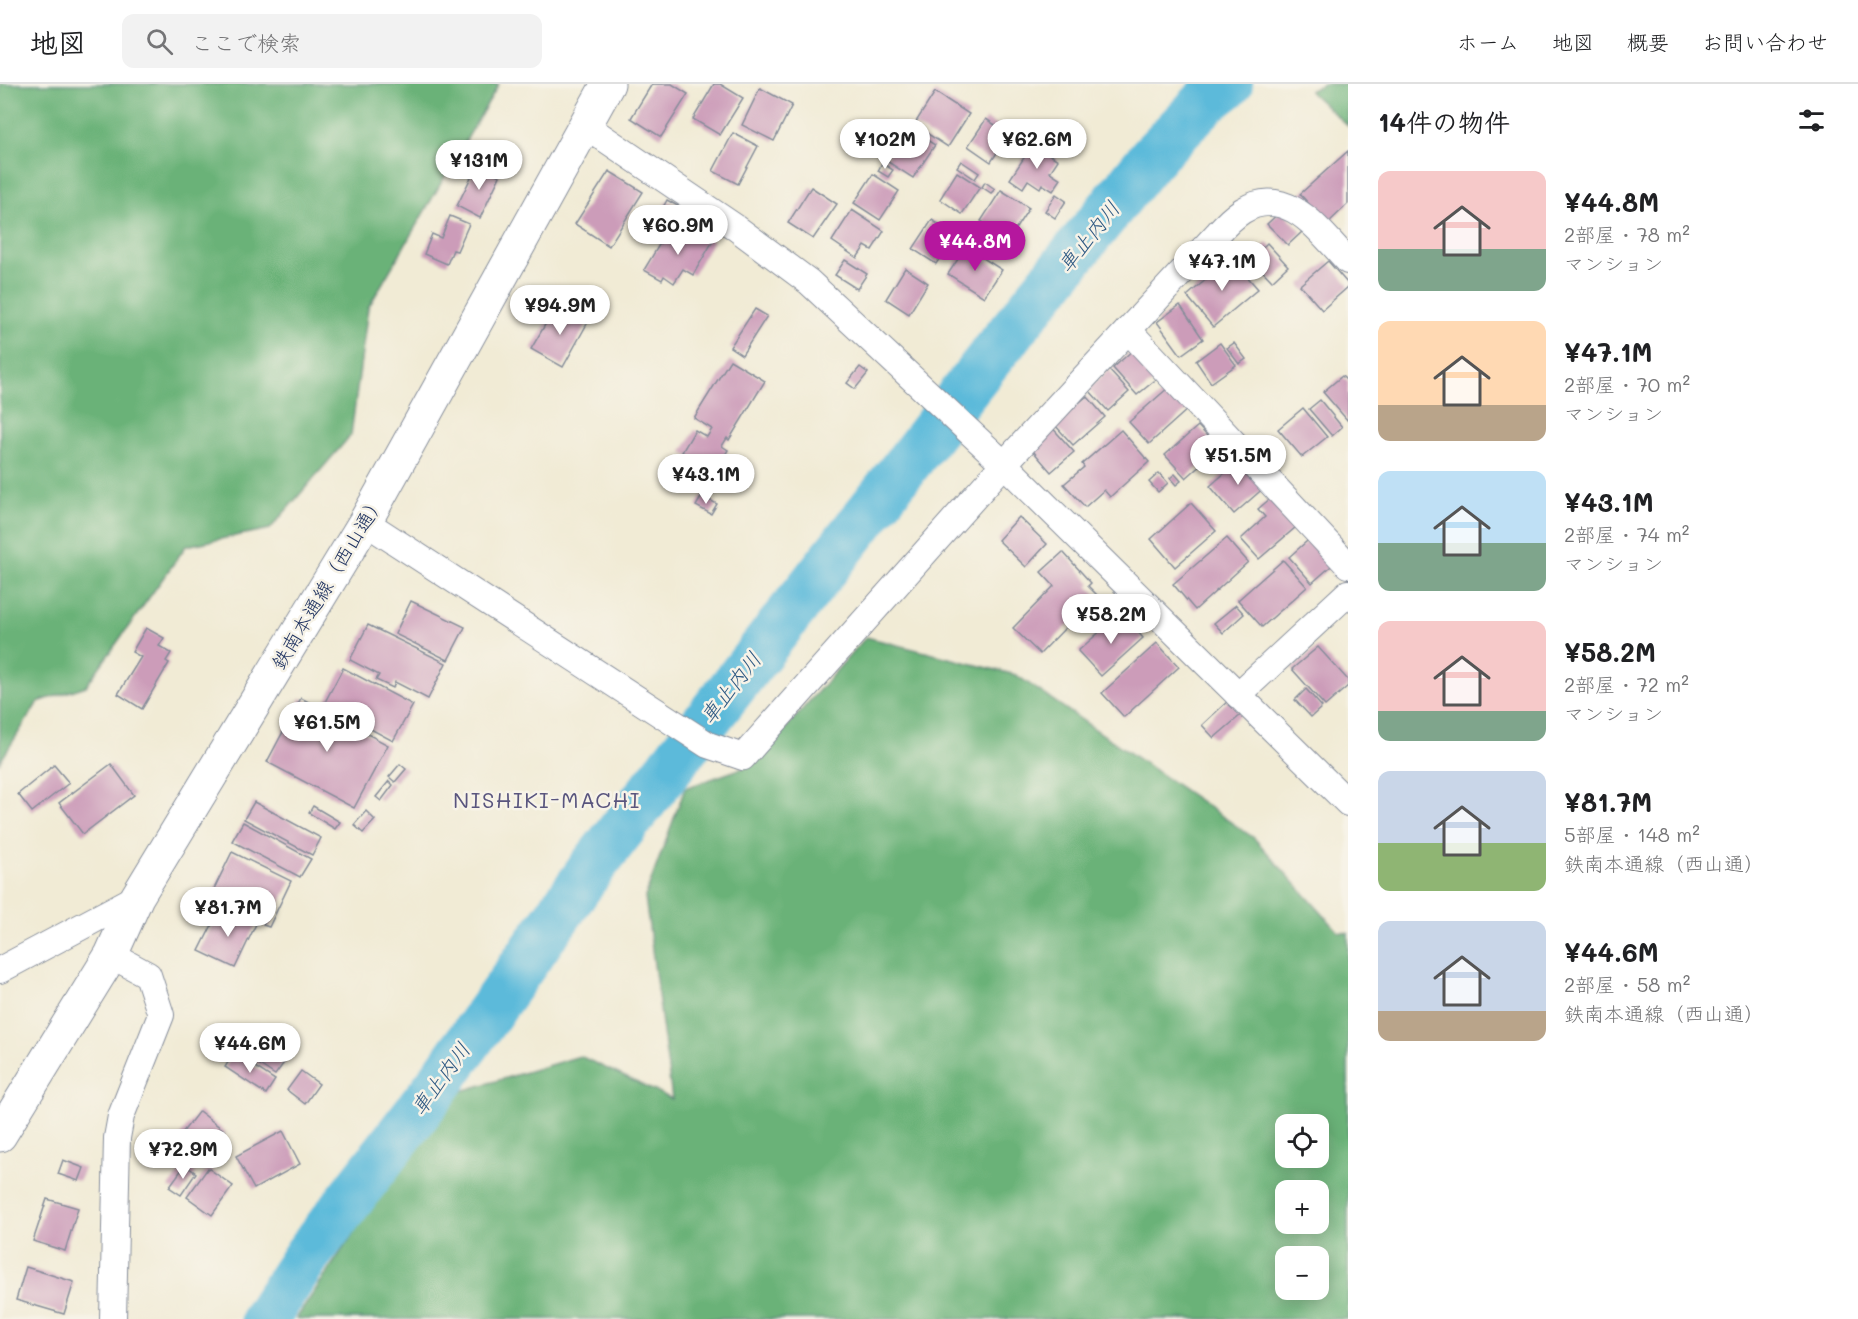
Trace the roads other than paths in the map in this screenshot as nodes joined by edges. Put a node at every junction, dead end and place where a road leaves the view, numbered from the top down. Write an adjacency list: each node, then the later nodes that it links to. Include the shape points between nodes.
1 (608, 84): 2 (street, 鉄南本通線（西山通）)
2 (586, 126): 5 (street, via 745,233 809,282); 6 (street, 鉄南本通線（西山通）)
3 (1348, 261): 4 (street, via 1296,210 1271,202 1258,204 1242,211 1218,233)
4 (1128, 330): 5 (street); 7 (street)
5 (1004, 464): 6 (street, via 743,758 708,745); 9 (street)
6 (365, 522): 11 (street, 鉄南本通線（西山通）)
7 (1348, 565)
8 (1348, 593): 9 (street)
9 (1238, 695): 10 (street)
10 (1348, 803)
11 (137, 897): 12 (street, 鉄南本通線（西山通）); 13 (street)
12 (111, 955): 14 (street, 鉄南本通線（西山通）); 15 (street, via 148,975 161,1015 121,1116 117,1138)
13 (0, 970)
14 (0, 1135)
15 (113, 1319)

